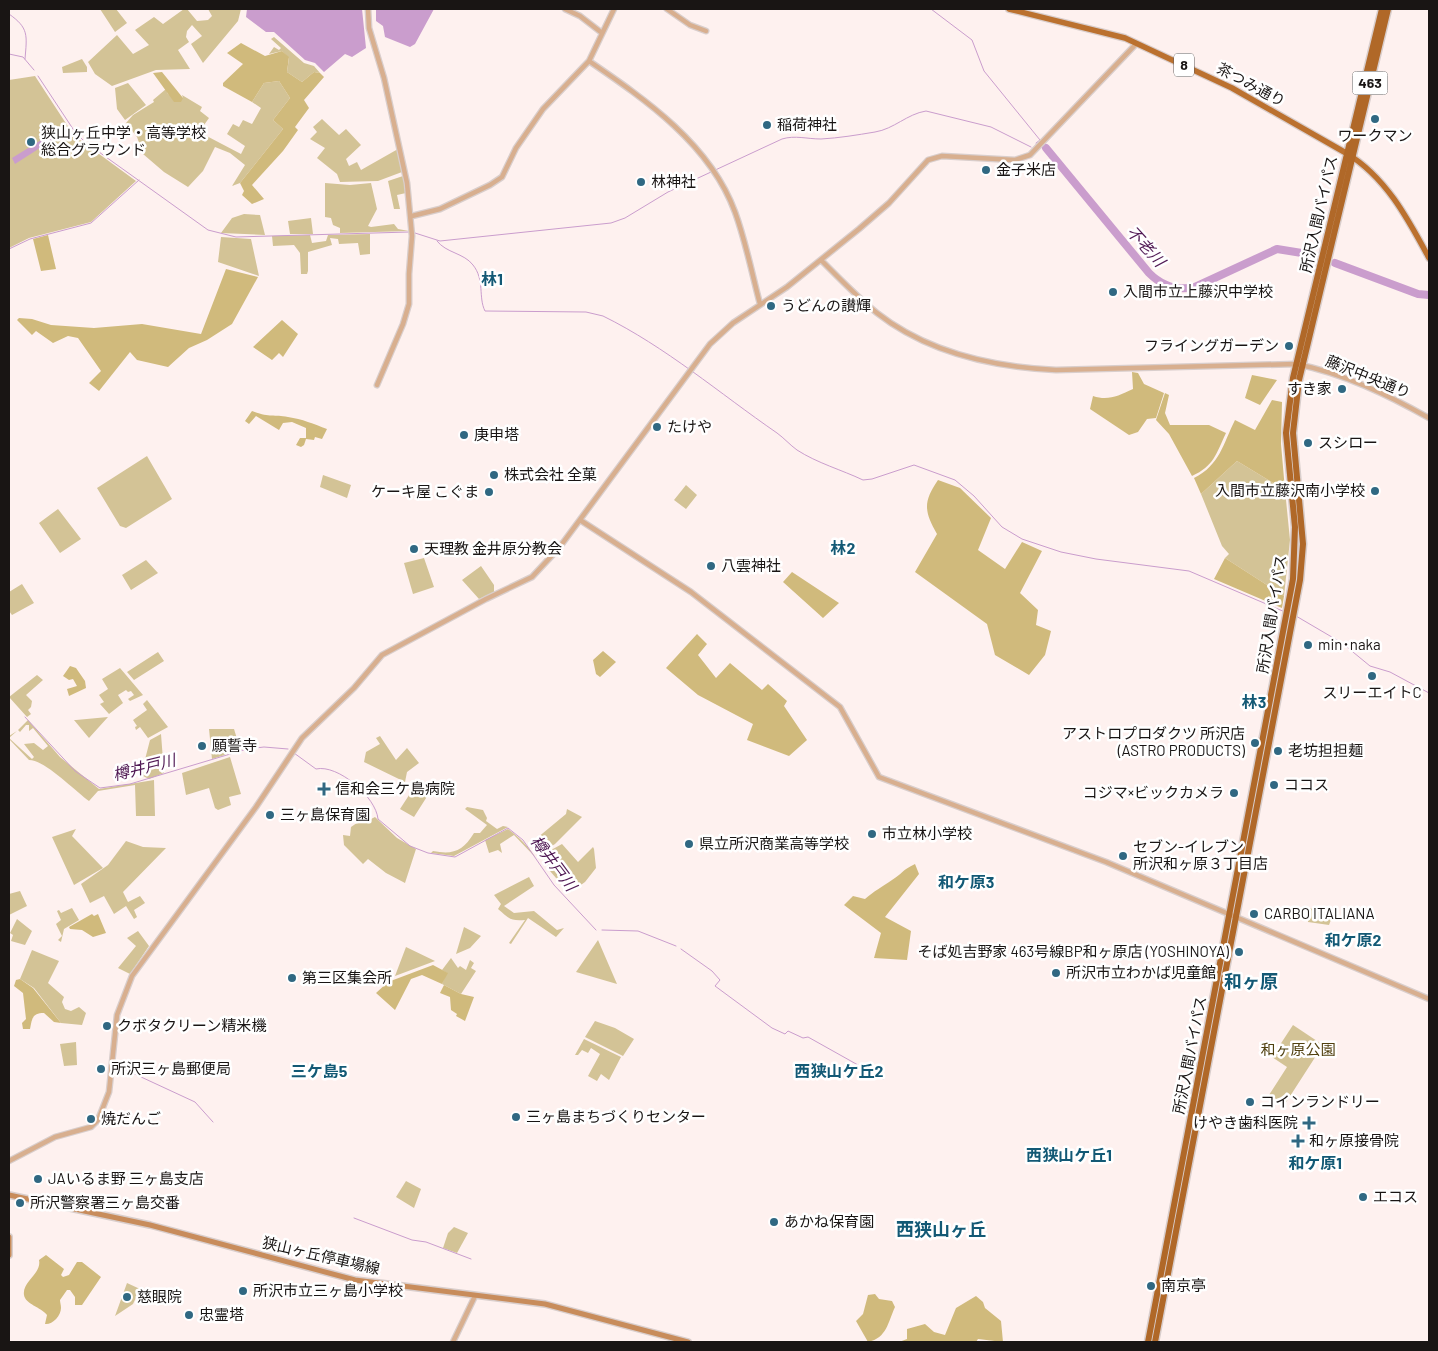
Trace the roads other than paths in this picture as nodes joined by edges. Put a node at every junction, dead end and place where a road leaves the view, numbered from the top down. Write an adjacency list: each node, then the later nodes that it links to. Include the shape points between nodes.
1 (368, 9): 14 (street, via 369,28 390,103)
2 (565, 9): 9 (street)
3 (614, 9): 9 (street)
4 (1009, 9): 10 (main road, 茶つみ通り / 8, via 1104,32)
5 (1382, 9): 12 (highway, 所沢入間バイパス / 463)
6 (1388, 9): 13 (highway, 所沢入間バイパス / 463)
7 (670, 10): 8 (street, via 690,25)
8 (706, 30)
9 (602, 33): 11 (street)
10 (1136, 44): 12 (main road, 茶つみ通り / 8, via 1220,82); 17 (street, via 1030,154 1015,160 942,156 928,160 889,202)
11 (589, 61): 14 (street, via 542,109 502,177 440,209); 18 (street, via 662,114 714,171 735,211)
12 (1346, 153): 13 (main road, 茶つみ通り / 8); 15 (highway, 所沢入間バイパス / 463)
13 (1353, 157): 15 (highway, 所沢入間バイパス / 463); 16 (main road, 茶つみ通り / 8, via 1387,189)
14 (412, 216): 20 (street, via 409,304 404,324)
15 (1326, 253): 19 (highway, 所沢入間バイパス / 463)
16 (1429, 258)
17 (821, 260): 18 (street); 19 (street, 藤沢中央通り, via 866,304 904,331 961,356 997,365 1056,370)
18 (760, 304): 22 (street, via 718,336)
19 (1299, 365): 21 (street, 藤沢中央通り, via 1360,384); 23 (highway, 所沢入間バイパス / 463, via 1293,433 1303,544 1300,580 1290,615)
20 (377, 385)
21 (1429, 418)
22 (580, 520): 23 (street, via 691,592 840,707 880,777 1106,862); 25 (street, via 532,577 382,654 354,688 302,738 256,807 132,976 117,1015 109,1092 98,1120 91,1127 55,1137)
23 (1233, 916): 24 (street); 32 (highway, 所沢入間バイパス / 463); 33 (highway, 所沢入間バイパス / 463)
24 (1429, 999)
25 (9, 1161)
26 (9, 1195): 29 (main road, 狭山ヶ丘停車場線, via 150,1225 355,1280)
27 (9, 1237): 28 (main road)
28 (9, 1255)
29 (475, 1296): 30 (street); 31 (main road, 狭山ヶ丘停車場線, via 545,1304)
30 (452, 1342)
31 (688, 1342)
32 (1148, 1342)
33 (1155, 1342)

